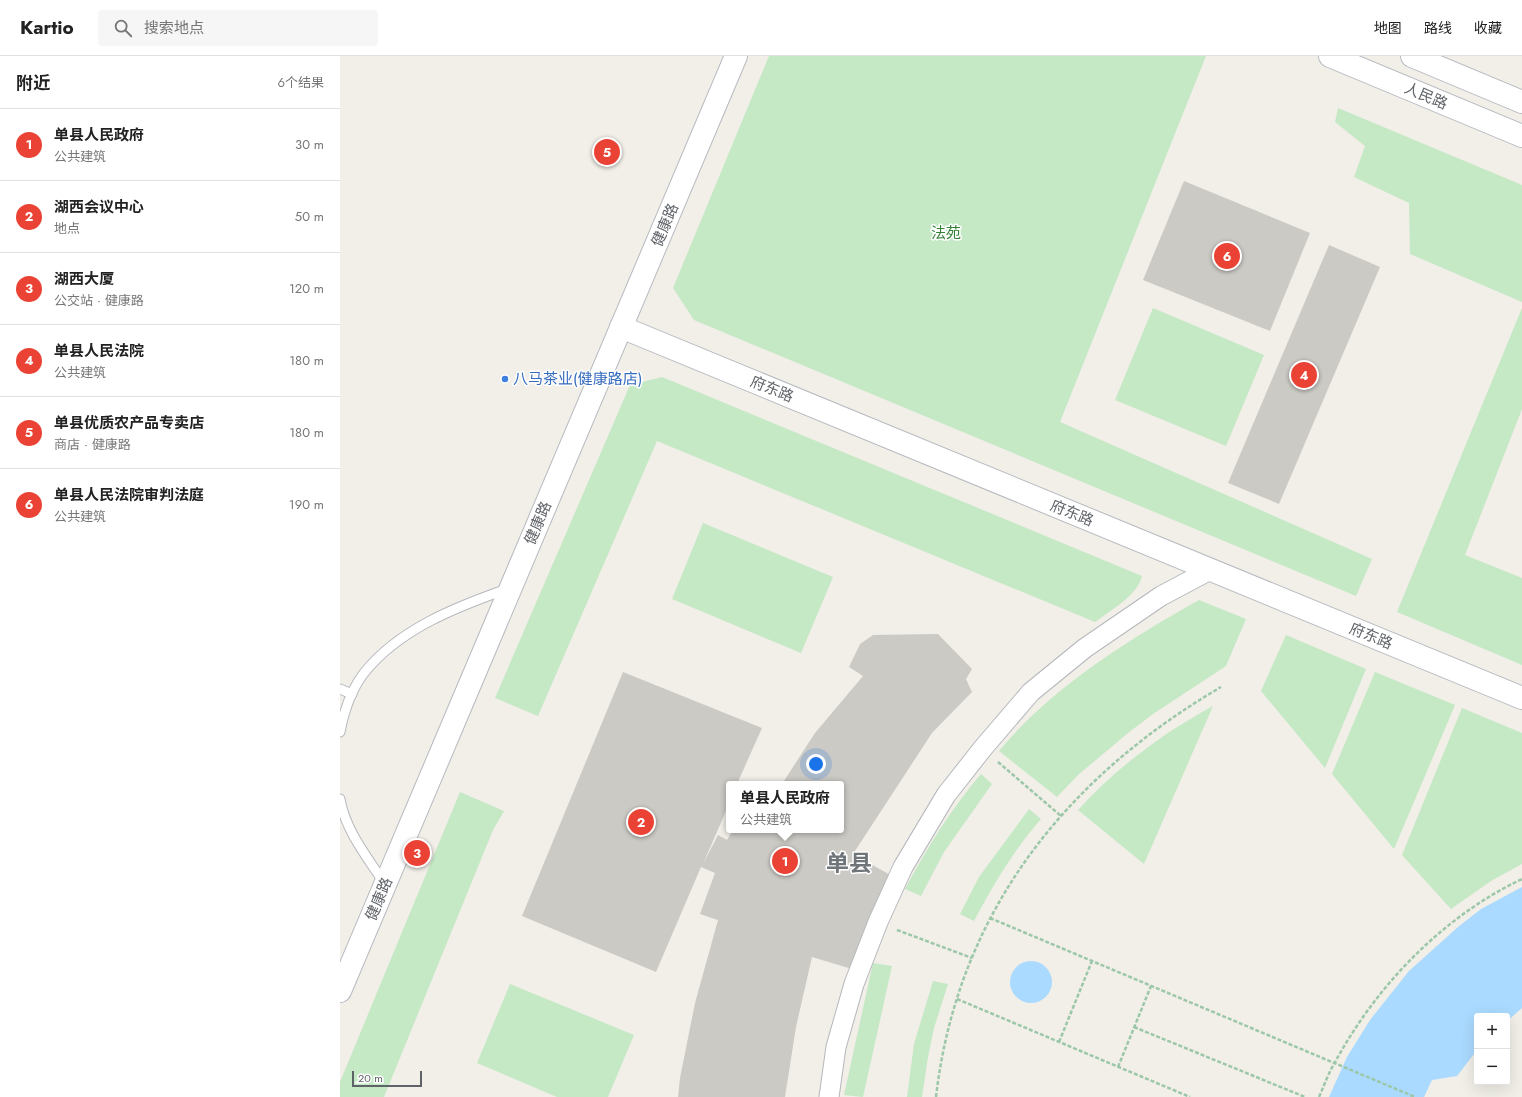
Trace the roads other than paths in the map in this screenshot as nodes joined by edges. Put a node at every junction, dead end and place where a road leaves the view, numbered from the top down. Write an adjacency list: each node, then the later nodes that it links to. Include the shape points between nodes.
1 (736, 56): 6 (street, 健康路)
2 (1330, 56): 5 (street, 人民路)
3 (1412, 56): 4 (street, 人民路)
4 (1522, 102)
5 (1522, 136)
6 (621, 327): 7 (street, 府东路); 8 (street, 健康路)
7 (1210, 570): 11 (street, 府东路); 16 (street, via 1161,596 1085,648 1031,692 946,795 903,867 878,922 854,984 836,1047)
8 (511, 587): 10 (lane, via 471,602 414,630 388,648 364,673); 14 (street, 健康路)
9 (340, 689): 10 (lane)
10 (352, 694): 12 (lane, via 344,712)
11 (1522, 698)
12 (340, 732)
13 (340, 799): 14 (lane, via 341,808 353,835)
14 (385, 885): 15 (street, 健康路)
15 (340, 991)
16 (829, 1097)

